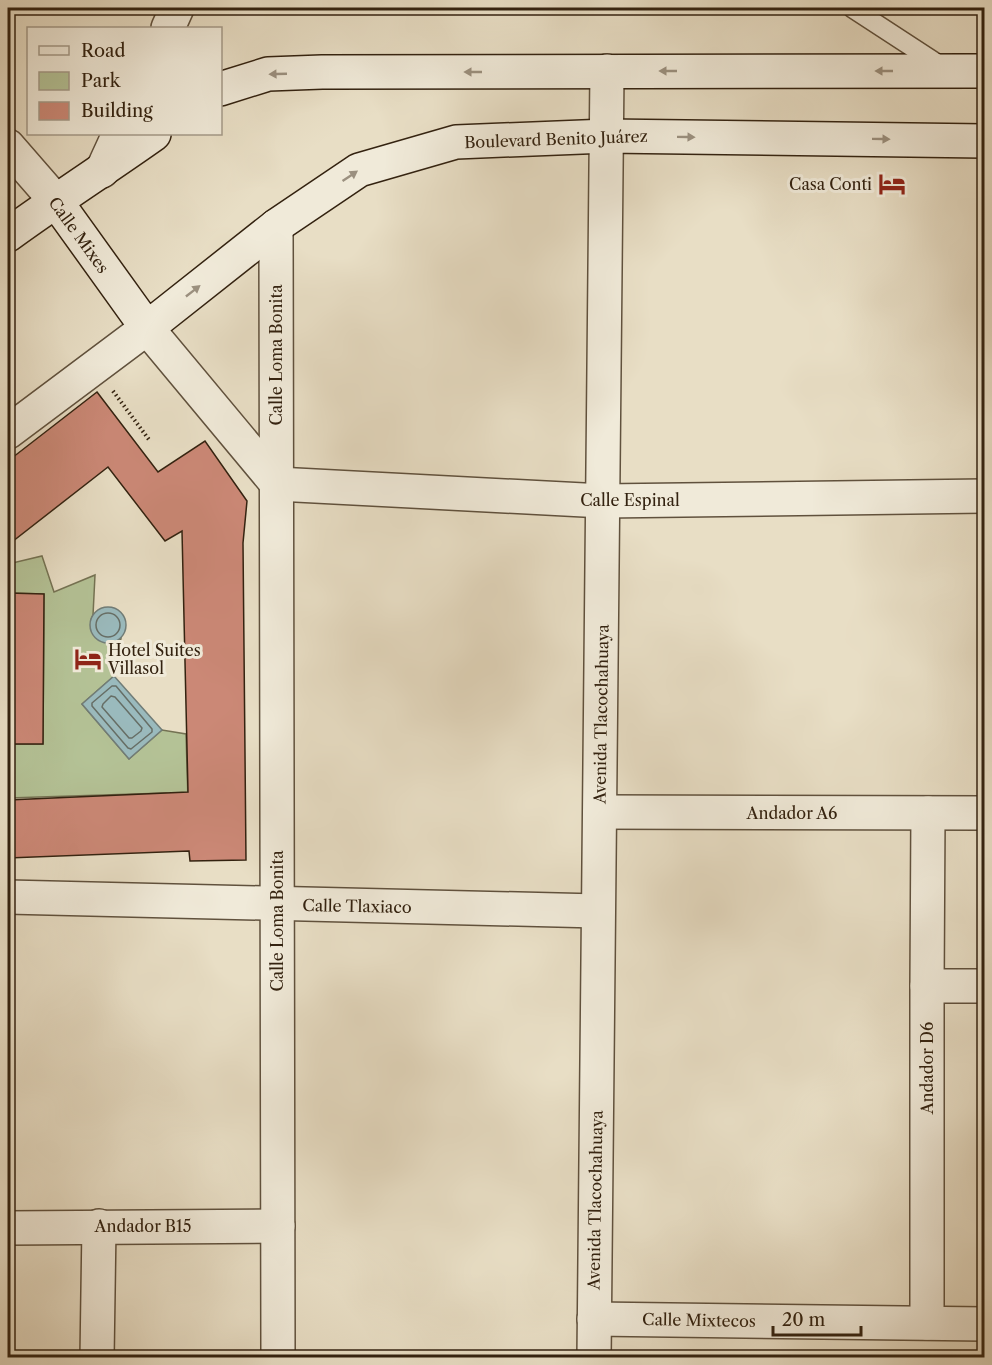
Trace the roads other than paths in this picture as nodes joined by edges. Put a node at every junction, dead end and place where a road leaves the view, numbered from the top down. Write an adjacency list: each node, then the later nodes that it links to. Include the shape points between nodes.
1 (177, 8): 3 (street)
2 (852, 8): 5 (lane)
3 (168, 27)
4 (607, 71): 5 (street, one-way to 4); 7 (street, one-way to 7, via 268,74); 10 (street, Avenida Tlacochahuaya)
5 (948, 71): 6 (street)
6 (984, 71)
7 (222, 88)
8 (119, 135): 13 (street)
9 (153, 135): 13 (street)
10 (607, 136): 11 (street, Boulevard Benito Juárez, one-way to 11); 15 (street, Boulevard Benito Juárez, one-way to 10, via 359,170 456,142); 21 (street, Avenida Tlacochahuaya)
11 (984, 141)
12 (8, 146): 14 (street, Calle Mixes)
13 (102, 171): 14 (street)
14 (55, 200): 16 (street); 17 (street, Calle Mixes)
15 (276, 226): 17 (street, Boulevard Benito Juárez, one-way to 15); 19 (street, Calle Loma Bonita)
16 (8, 235)
17 (147, 328): 18 (street, Boulevard Benito Juárez); 19 (street)
18 (8, 432)
19 (277, 484): 21 (street, Calle Espinal); 26 (street, Calle Loma Bonita)
20 (984, 496): 21 (street, Calle Espinal)
21 (603, 501): 22 (street, Avenida Tlacochahuaya)
22 (600, 812): 23 (street, Andador A6); 27 (street, Avenida Tlacochahuaya)
23 (928, 813): 24 (street, Andador A6); 28 (street, Andador D6)
24 (984, 813)
25 (8, 897): 26 (street, Calle Tlaxiaco)
26 (277, 904): 27 (street, Calle Tlaxiaco); 31 (street, Calle Loma Bonita)
27 (598, 911): 33 (street, Avenida Tlacochahuaya)
28 (927, 986): 29 (street); 34 (street, Andador D6)
29 (984, 986)
30 (99, 1226): 31 (street, Andador B15); 32 (street, Andador B15); 36 (street)
31 (278, 1226): 37 (street, Calle Loma Bonita)
32 (8, 1228)
33 (594, 1319): 34 (street, Calle Mixtecos); 38 (street, Avenida Tlacochahuaya)
34 (927, 1323): 35 (street, Calle Mixtecos)
35 (984, 1324)
36 (97, 1358)
37 (278, 1358)
38 (594, 1358)

